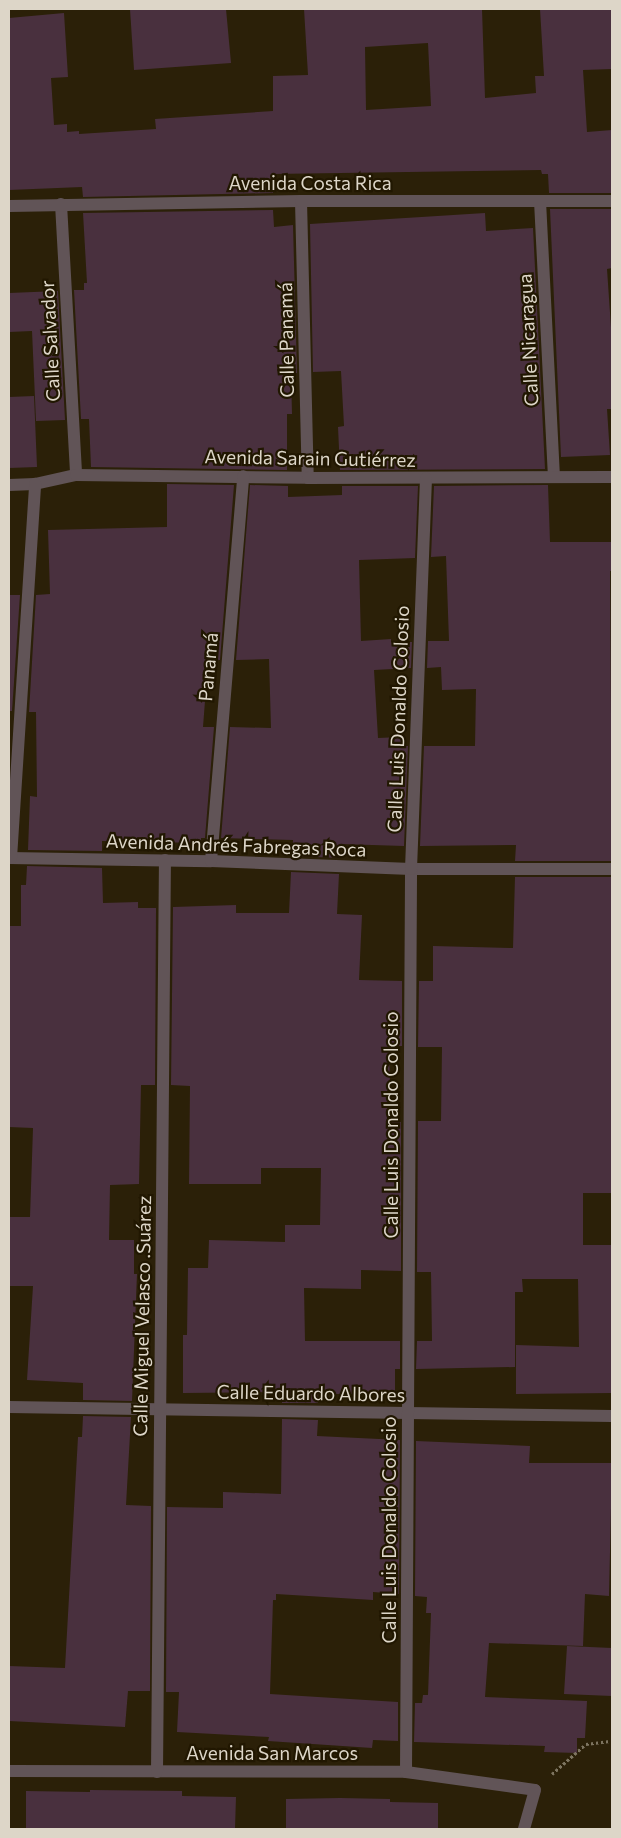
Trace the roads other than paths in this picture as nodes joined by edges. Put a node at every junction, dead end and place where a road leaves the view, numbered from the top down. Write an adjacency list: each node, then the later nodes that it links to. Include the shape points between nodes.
1 (302, 201): 2 (street, Avenida Costa Rica); 4 (street, Avenida Costa Rica); 10 (street, Calle Panamá)
2 (540, 201): 3 (street, Avenida Costa Rica); 8 (street, Calle Nicaragua)
3 (612, 201)
4 (61, 204): 5 (street, Avenida Costa Rica); 6 (street, Calle Salvador)
5 (9, 206)
6 (76, 475): 7 (street, Avenida Sarain Gutiérrez); 12 (street, Avenida Sarain Gutiérrez)
7 (242, 476): 10 (street, Avenida Sarain Gutiérrez); 16 (street, Panamá)
8 (554, 477): 9 (street, Avenida Sarain Gutiérrez); 11 (street, Avenida Sarain Gutiérrez)
9 (612, 477)
10 (308, 478): 11 (street, Avenida Sarain Gutiérrez)
11 (426, 478): 17 (street, Calle Luis Donaldo Colosio)
12 (35, 484): 13 (street, Avenida Sarain Gutiérrez); 14 (street)
13 (9, 485)
14 (10, 858): 15 (street, Avenida Andrés Fabregas Roca)
15 (165, 860): 16 (street, Avenida Andrés Fabregas Roca); 20 (street, Calle Miguel Velasco .Suárez)
16 (211, 861): 17 (street, Avenida Andrés Fabregas Roca)
17 (411, 869): 18 (street, Avenida Andrés Fabregas Roca); 21 (street, Calle Luis Donaldo Colosio)
18 (612, 869)
19 (9, 1407): 20 (street, Calle Eduardo Albores)
20 (160, 1410): 21 (street, Calle Eduardo Albores); 24 (street, Calle Miguel Velasco .Suárez)
21 (408, 1413): 22 (street, Calle Eduardo Albores); 25 (street, Calle Luis Donaldo Colosio)
22 (612, 1416)
23 (9, 1771): 24 (street, Avenida San Marcos)
24 (157, 1772): 25 (street, Avenida San Marcos)
25 (406, 1772): 26 (street, Avenida San Marcos, via 535,1790)
26 (524, 1829)

